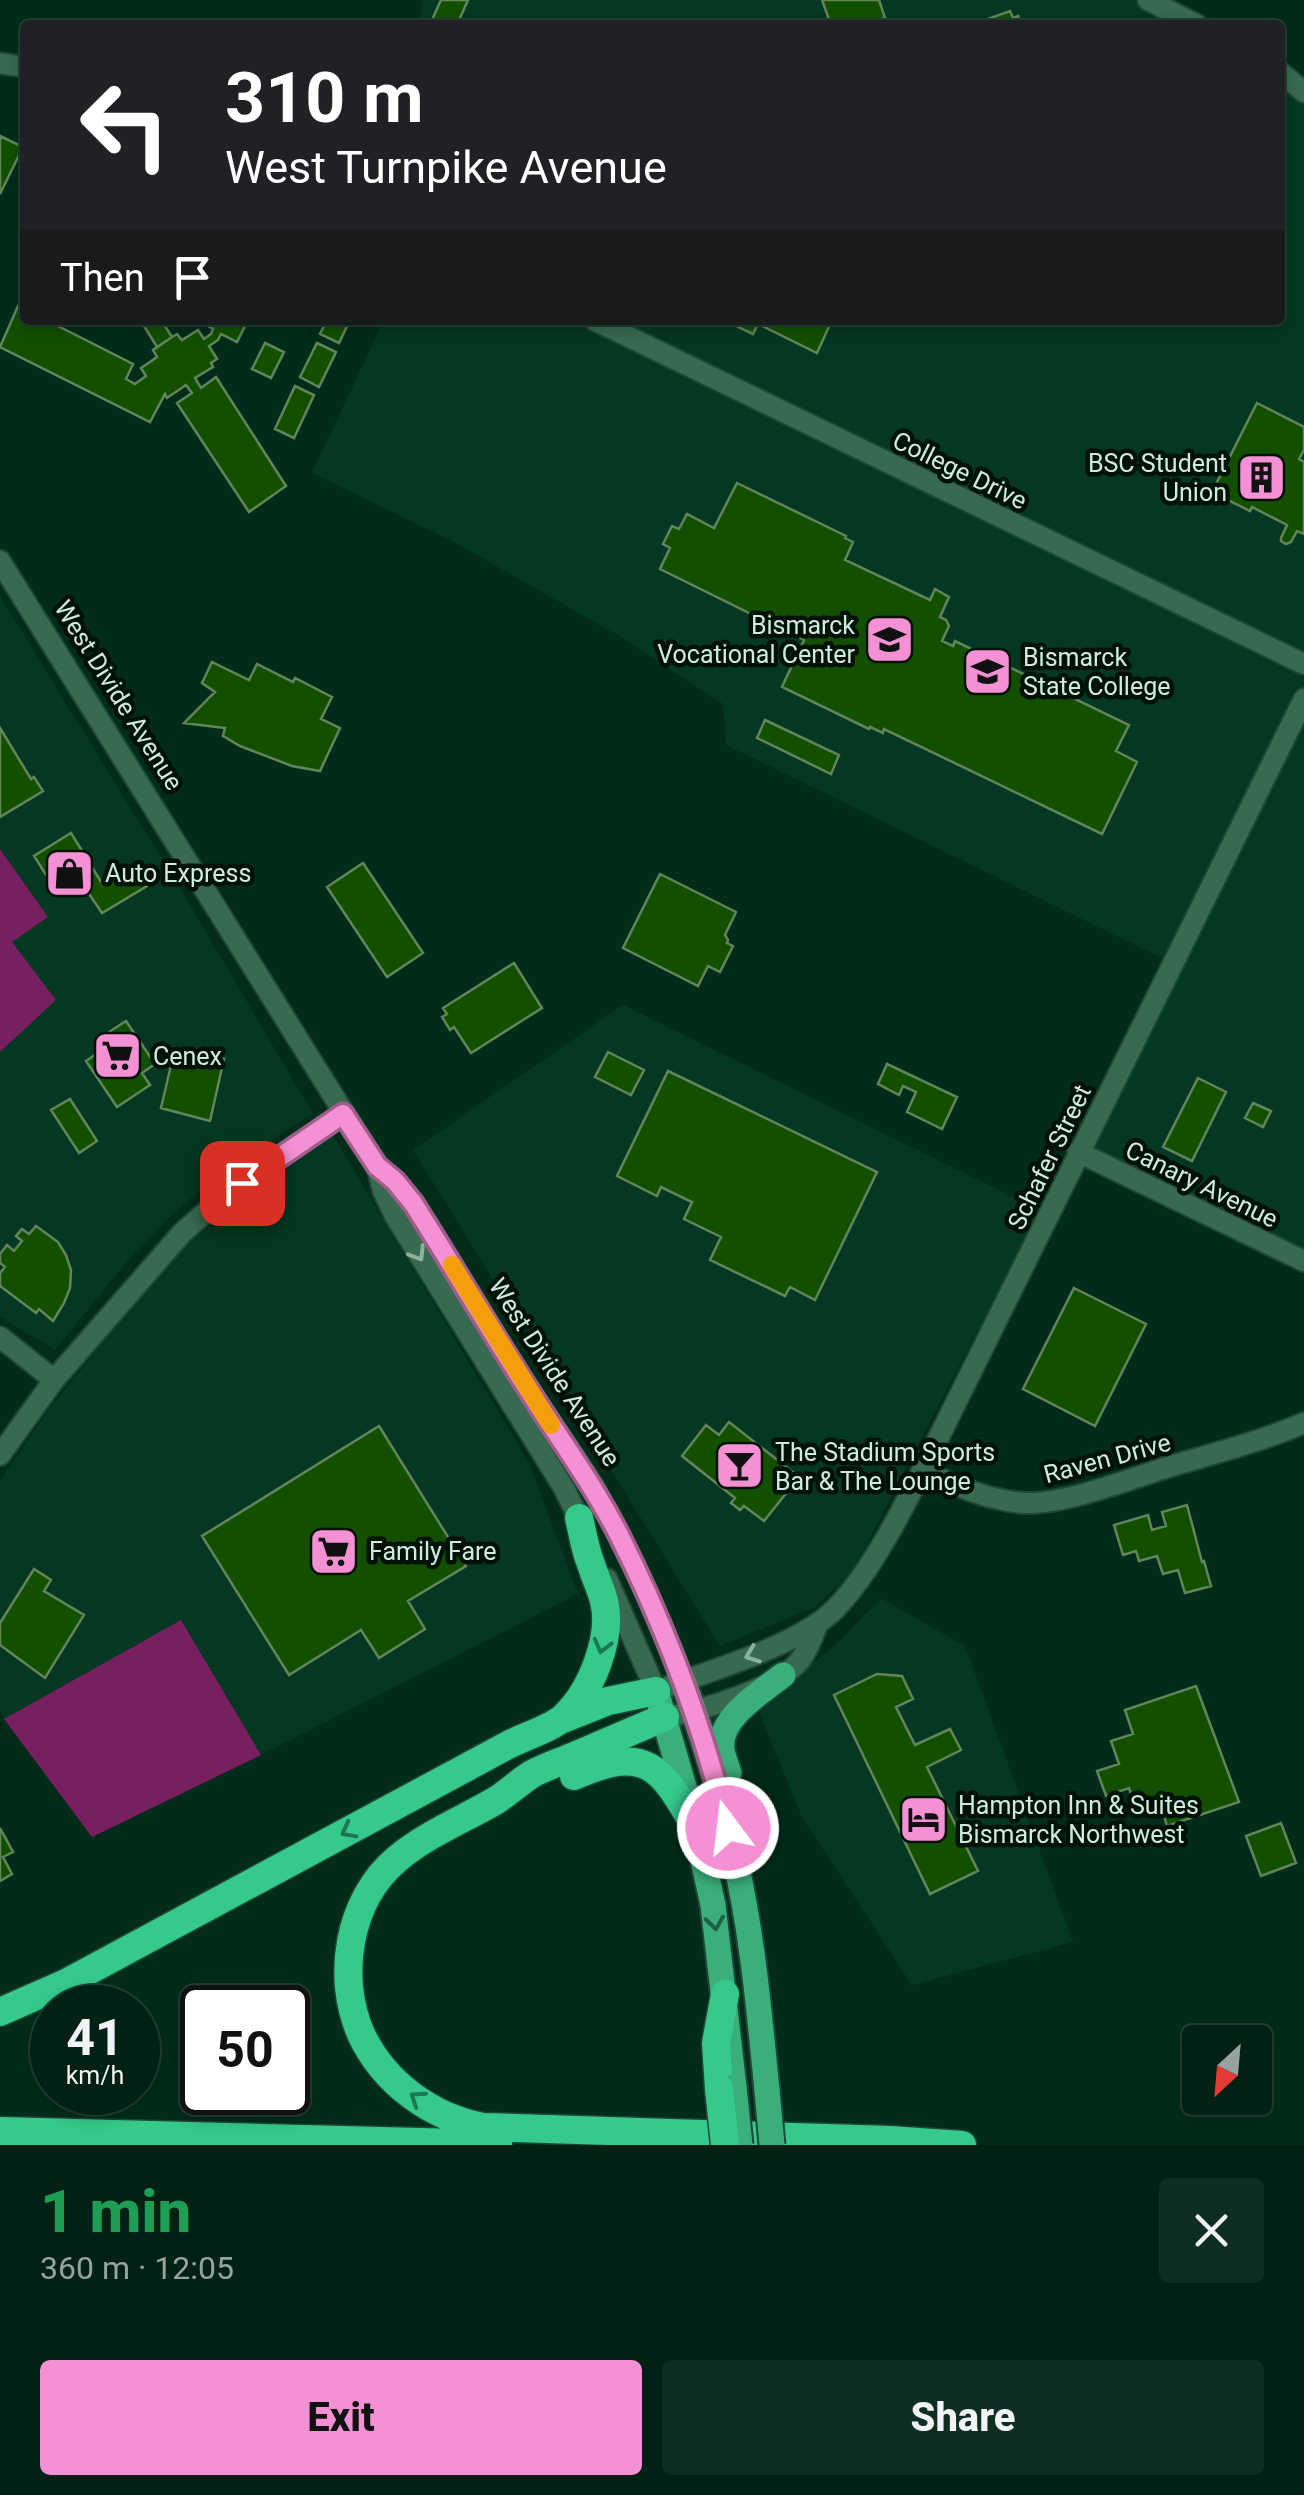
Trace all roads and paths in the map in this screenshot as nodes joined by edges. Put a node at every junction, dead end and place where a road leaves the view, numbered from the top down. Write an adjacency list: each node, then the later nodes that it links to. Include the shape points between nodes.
1 (1152, 1): 2 (street)
2 (1188, 20)
3 (604, 325): 5 (street, College Drive)
4 (0, 561): 7 (street, West Divide Avenue)
5 (1304, 664)
6 (1304, 699): 8 (street, Schafer Street)
7 (343, 1114): 9 (street, West Divide Avenue); 12 (street, via 193,1221)
8 (1078, 1152): 10 (street, Canary Avenue); 15 (street, Schafer Street)
9 (377, 1166): 16 (street, West Divide Avenue, one-way to 16, via 395,1216); 19 (street, West Divide Avenue, via 413,1203 592,1486 643,1584)
10 (1304, 1261)
11 (0, 1337): 12 (street)
12 (54, 1380): 14 (street)
13 (1304, 1423): 15 (street, Raven Drive, via 1054,1501 992,1498)
14 (0, 1454)
15 (922, 1470): 17 (street, Schafer Street, via 867,1568)
16 (579, 1518): 19 (street, West Divide Avenue); 21 (highway, one-way to 21, via 604,1600 606,1630 592,1674)
17 (818, 1623): 18 (street, Schafer Street, via 801,1660); 19 (street, Schafer Street, one-way to 19)
18 (783, 1675): 20 (street, Schafer Street); 24 (main road, via 728,1724 721,1745 729,1774)
19 (668, 1696): 20 (main road, West Divide Avenue); 21 (highway, via 608,1701); 22 (highway); 23 (main road, West Divide Avenue)
20 (694, 1712): 24 (main road, West Divide Avenue)
21 (562, 1718): 26 (highway, one-way to 26, via 80,1976)
22 (497, 1800): 23 (highway, via 629,1760 666,1779); 33 (highway, one-way to 22, via 497,2129 456,2120 415,2098 379,2063 357,2022 348,1991 355,1928 370,1891 396,1860)
23 (696, 1828): 25 (main road, West Divide Avenue, one-way to 25)
24 (728, 1828): 32 (main road, West Divide Avenue, bridge, via 752,1959)
25 (724, 1994): 27 (highway, via 716,2043)
26 (0, 2012)
27 (727, 2088): 30 (highway, bridge); 31 (main road, bridge)
28 (0, 2131): 29 (highway)
29 (540, 2145)
30 (725, 2145)
31 (740, 2145)
32 (772, 2145)
33 (962, 2145)

